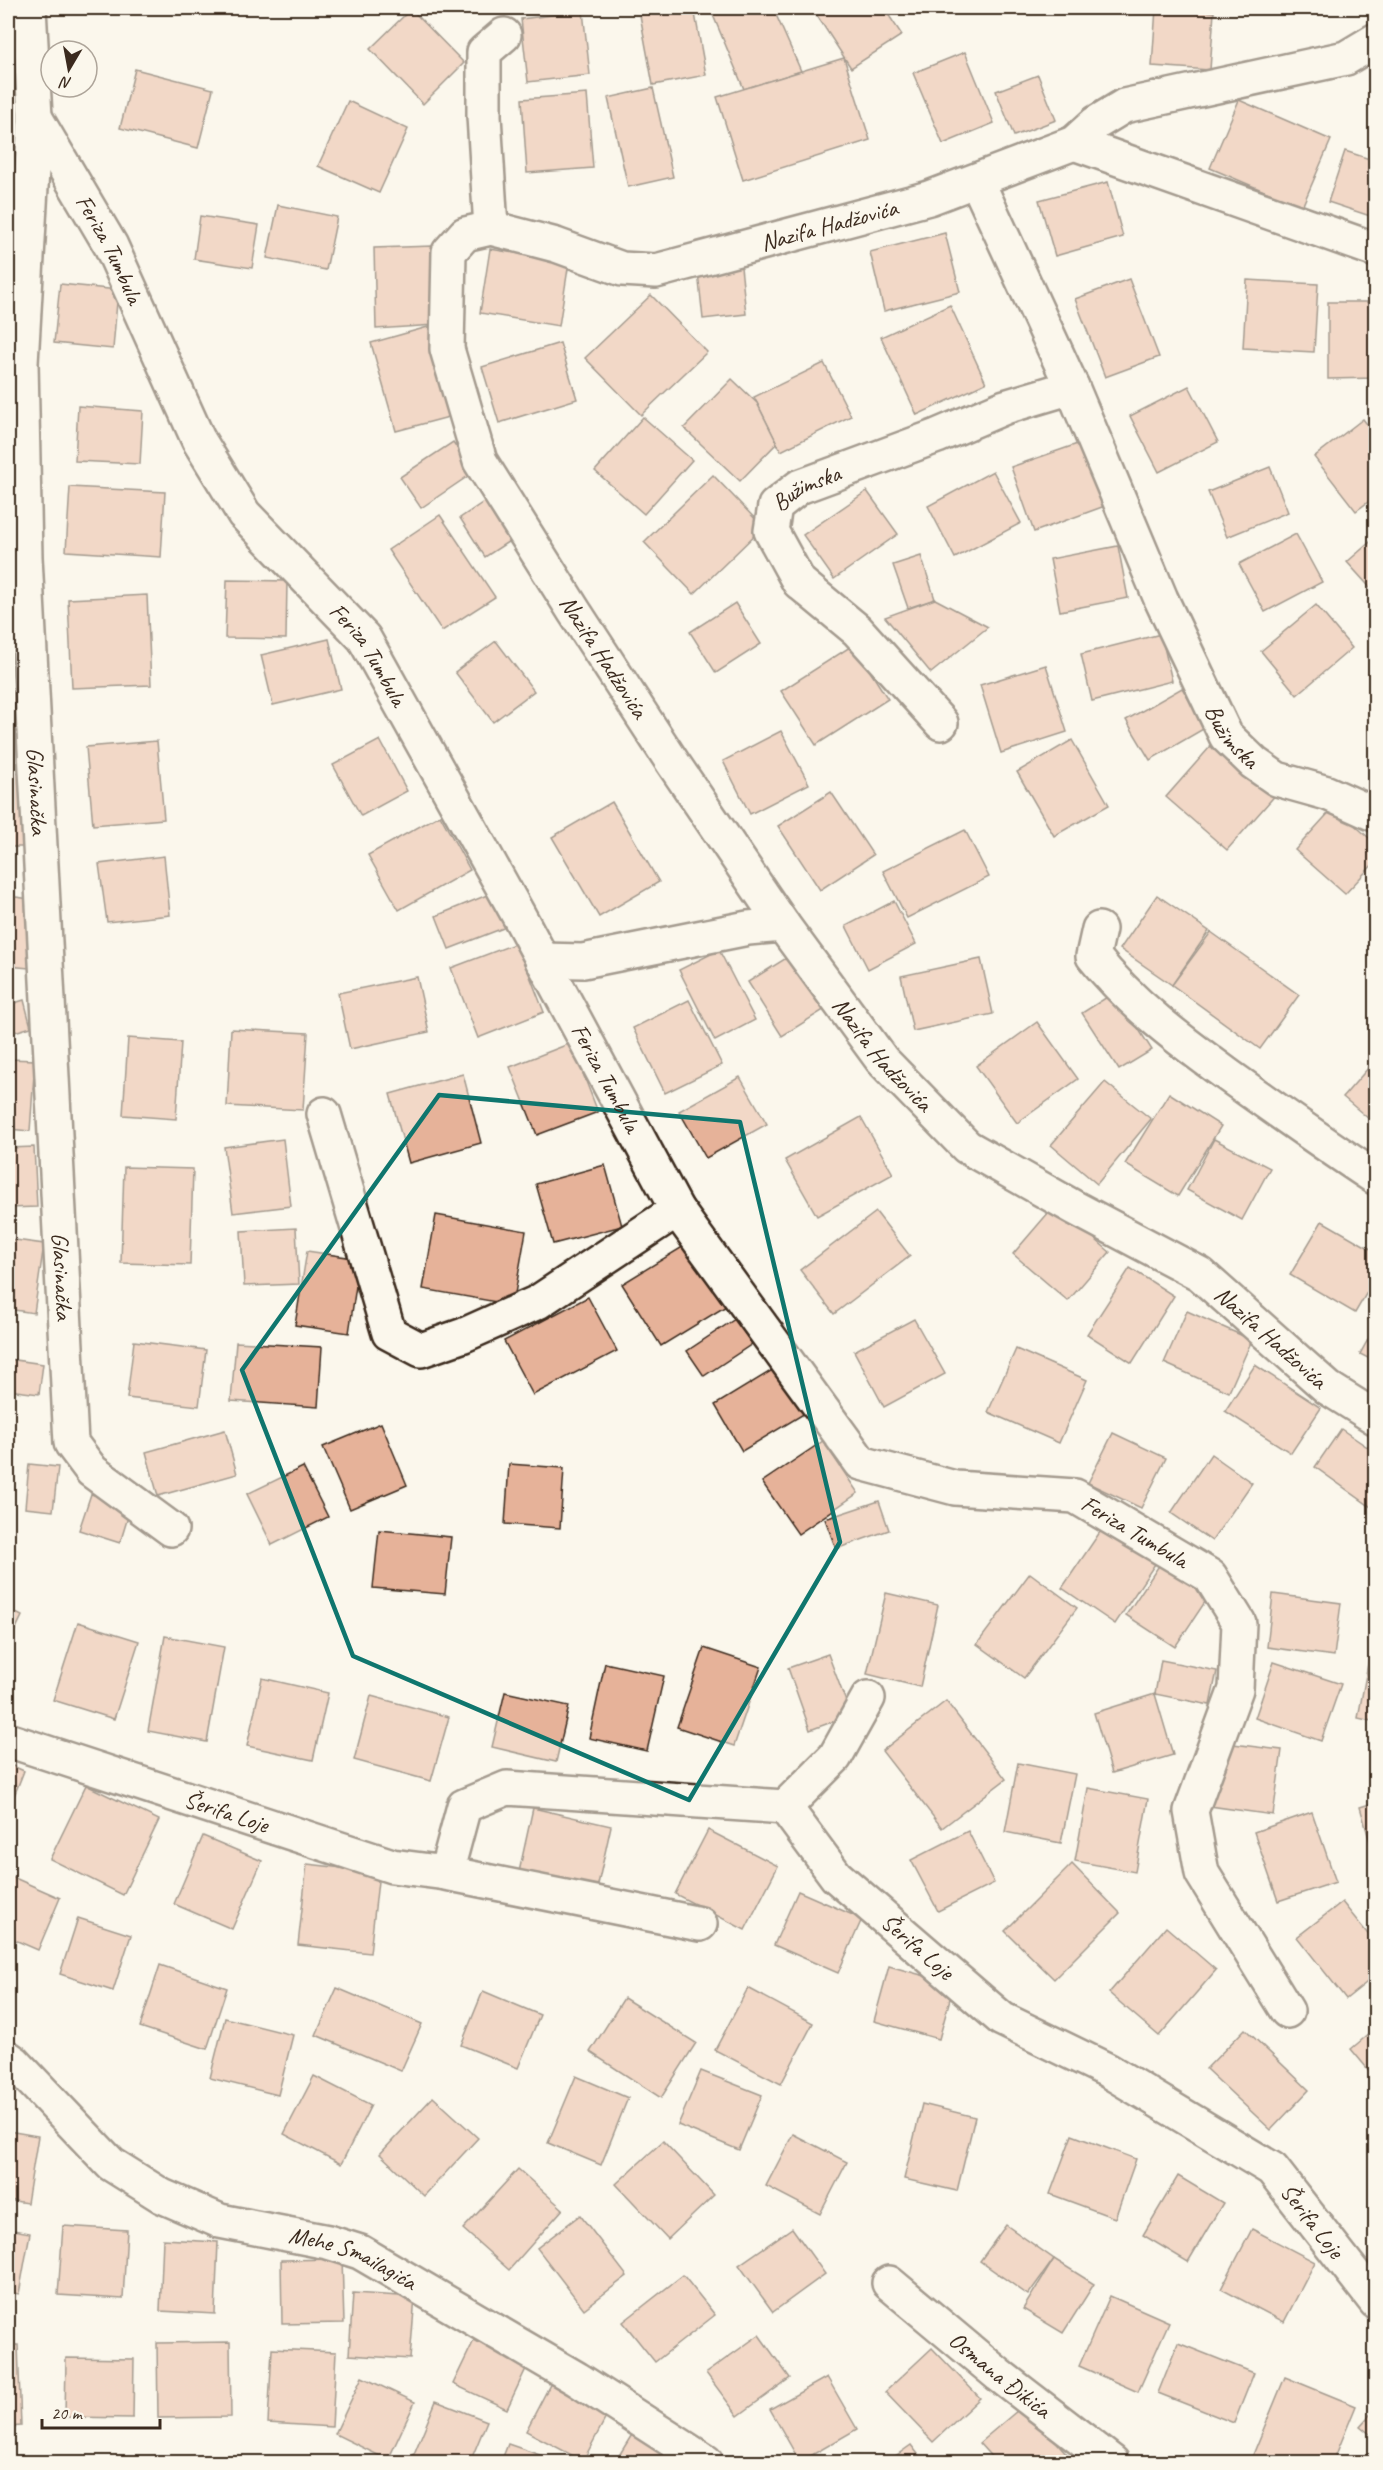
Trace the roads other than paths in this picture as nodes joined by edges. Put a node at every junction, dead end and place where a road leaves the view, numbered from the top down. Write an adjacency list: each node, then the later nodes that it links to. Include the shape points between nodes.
1 (29, 8): 4 (street, Glasinačka)
2 (504, 35): 7 (street, via 484,52)
3 (1376, 40): 5 (street, Nazifa Hadžovića, via 1346,58 1124,106)
4 (35, 117): 14 (street, Feriza Tumbula, via 111,246 198,439 244,514 364,638); 19 (street, Glasinačka, via 21,363 25,557 71,1443 92,1471)
5 (1074, 143): 6 (street, Nazifa Hadžovića); 8 (street)
6 (977, 181): 7 (street, Nazifa Hadžovića, via 928,198 656,271 622,270 556,245); 9 (street, Bužimska)
7 (491, 228): 12 (street, Nazifa Hadžovića, via 465,234 449,252 447,349 480,461 599,649)
8 (1376, 250)
9 (1072, 387): 10 (street, Bužimska, via 1005,406 937,436 799,487 775,506 771,531 799,582 857,630); 11 (street, Bužimska, via 1161,599 1226,736 1277,779)
10 (941, 723)
11 (1376, 815)
12 (783, 925): 14 (street, via 748,928 583,961); 18 (street, Nazifa Hadžovića, via 882,1060 967,1147 1200,1274 1328,1388)
13 (1099, 929): 16 (street, via 1093,956 1108,976 1177,1038)
14 (542, 960): 17 (street, Feriza Tumbula)
15 (324, 1114): 17 (street, via 389,1333 421,1350 538,1302)
16 (1376, 1178)
17 (678, 1210): 25 (street, Feriza Tumbula, via 861,1463 956,1488 1075,1496 1210,1576 1239,1623 1236,1689 1191,1811 1192,1822 1202,1873)
18 (1376, 1418)
19 (171, 1529)
20 (868, 1698): 22 (street, via 835,1757)
21 (8, 1740): 23 (street, Šerifa Loje, via 392,1866)
22 (785, 1808): 23 (street, via 507,1788 464,1806); 28 (street, Šerifa Loje, via 836,1876 1002,2019 1107,2070 1272,2169)
23 (446, 1873): 24 (street, Šerifa Loje)
24 (700, 1924)
25 (1287, 2011)
26 (8, 2058): 29 (street, Mehe Smailagića, via 111,2164 162,2196 220,2221 360,2252 578,2379)
27 (889, 2283): 30 (street, Osmana Đikića)
28 (1376, 2302)
29 (706, 2463)
30 (1113, 2463)

